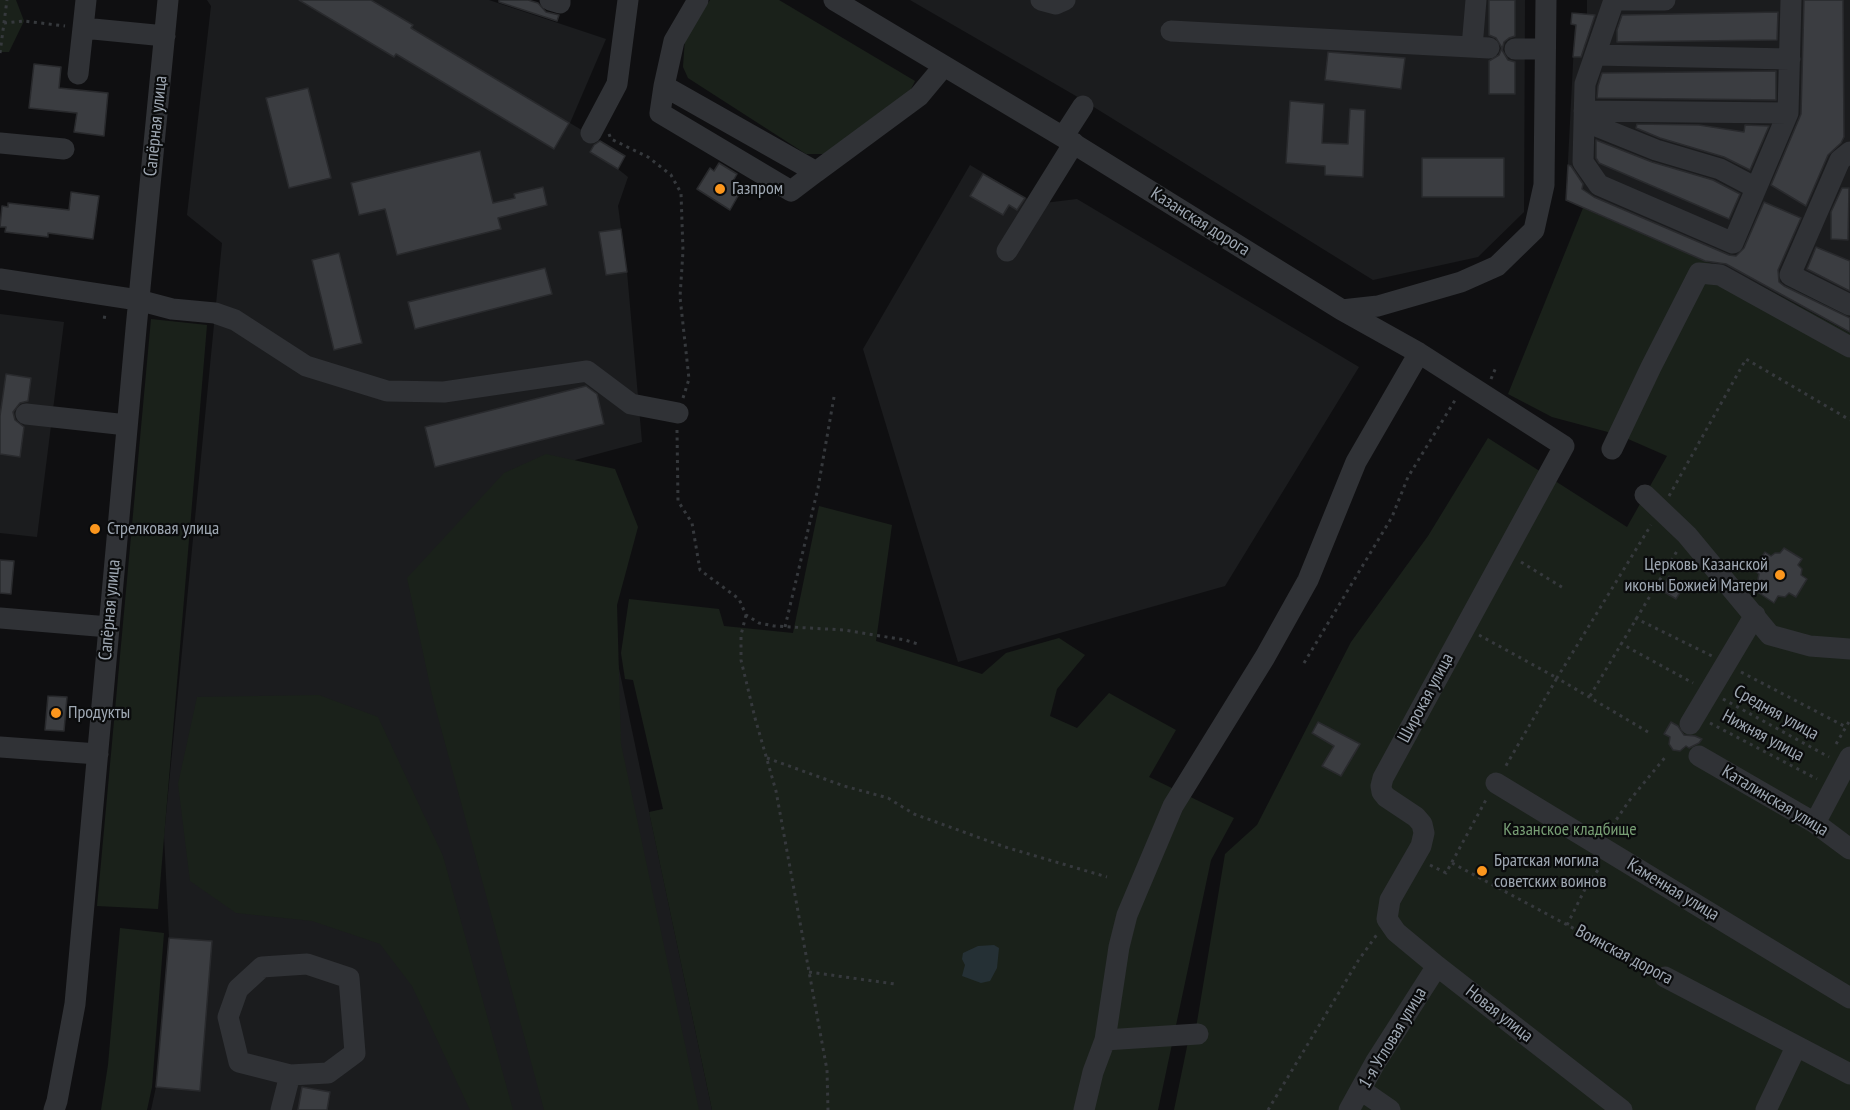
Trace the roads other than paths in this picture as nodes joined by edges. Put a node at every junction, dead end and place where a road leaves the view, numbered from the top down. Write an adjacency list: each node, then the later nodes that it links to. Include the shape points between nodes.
1 (86, 0): 15 (street)
2 (168, 0): 17 (street, Сапёрная улица)
3 (550, 0): 4 (street)
4 (560, 0)
5 (628, 0): 29 (street, via 617,84)
6 (698, 0): 24 (street, via 674,41)
7 (834, 0): 22 (street, Казанская дорога)
8 (1041, 0): 9 (street, via 1056,4)
9 (1065, 0)
10 (1476, 0): 16 (street, via 1481,48)
11 (1546, 0): 19 (street)
12 (1614, 0): 13 (street); 20 (street)
13 (1665, 0)
14 (1791, 0): 21 (street)
15 (83, 28): 17 (street); 23 (street)
16 (1171, 31)
17 (165, 36): 39 (street, Сапёрная улица)
18 (1515, 49): 19 (street)
19 (1545, 49): 41 (street, via 1544,184 1534,230 1497,266 1461,282 1378,306)
20 (1595, 55): 21 (street); 28 (street, via 1585,84)
21 (1790, 59): 27 (street)
22 (944, 66): 31 (street, Казанская дорога); 35 (street, via 919,96)
23 (78, 74)
24 (664, 86): 35 (street); 35 (street, via 660,113 791,191)
25 (1083, 106): 31 (street)
26 (1626, 111): 27 (street); 28 (street); 30 (street)
27 (1788, 113): 36 (street)
28 (1584, 116): 30 (street); 36 (street, via 1583,162 1599,185 1732,243)
29 (591, 133)
30 (1622, 137): 36 (street, via 1720,169)
31 (1069, 140): 37 (street); 41 (street, Казанская дорога)
32 (0, 143): 33 (street)
33 (64, 149)
34 (1850, 152): 40 (street, via 1840,160 1790,275)
35 (816, 172)
36 (1756, 188)
37 (1007, 251)
38 (0, 279): 39 (street)
39 (138, 300): 44 (street, via 235,320 306,366 387,391 444,392 587,371 631,404); 46 (street, Сапёрная улица)
40 (1850, 305)
41 (1342, 310): 43 (street, Казанская дорога)
42 (1850, 347): 48 (street, via 1720,275 1699,273)
43 (1419, 353): 47 (street, Казанская дорога); 67 (street, via 1356,462 1308,580 1173,806 1127,915)
44 (678, 413)
45 (26, 414): 46 (street)
46 (127, 425): 52 (street, Сапёрная улица)
47 (1564, 446): 62 (street, Широкая улица, via 1381,786 1386,797 1416,817 1424,833 1421,846 1390,900)
48 (1612, 449)
49 (1646, 495): 50 (street, via 1687,535)
50 (1755, 615): 53 (street, via 1770,635 1810,646); 54 (street)
51 (0, 618): 52 (street)
52 (109, 627): 56 (street, Сапёрная улица)
53 (1850, 649)
54 (1693, 719)
55 (0, 747): 56 (street)
56 (98, 754): 72 (street, Сапёрная улица, via 75,1004)
57 (1699, 756): 60 (street, Каталинская улица)
58 (1840, 757): 60 (street)
59 (1496, 783): 65 (street, Каменная улица)
60 (1815, 823): 61 (street, Каталинская улица)
61 (1850, 849)
62 (1387, 915): 63 (street, Новая улица, via 1396,932)
63 (1437, 966): 71 (street, 1-я Угловая улица); 77 (street, Новая улица)
64 (1665, 977): 68 (street, Воинская дорога)
65 (1850, 998)
66 (1198, 1034): 67 (street)
67 (1105, 1040): 74 (street)
68 (1796, 1047): 69 (street, Воинская дорога); 78 (street)
69 (1850, 1074)
70 (290, 1075): 70 (street, via 328,1073 356,1053 350,978 307,964 262,967 238,990 228,1017 239,1062); 73 (street)
71 (1361, 1090): 75 (street, 1-я Угловая улица); 76 (street)
72 (54, 1110)
73 (282, 1110)
74 (1084, 1110)
75 (1349, 1110)
76 (1390, 1110)
77 (1622, 1110)
78 (1766, 1110)

